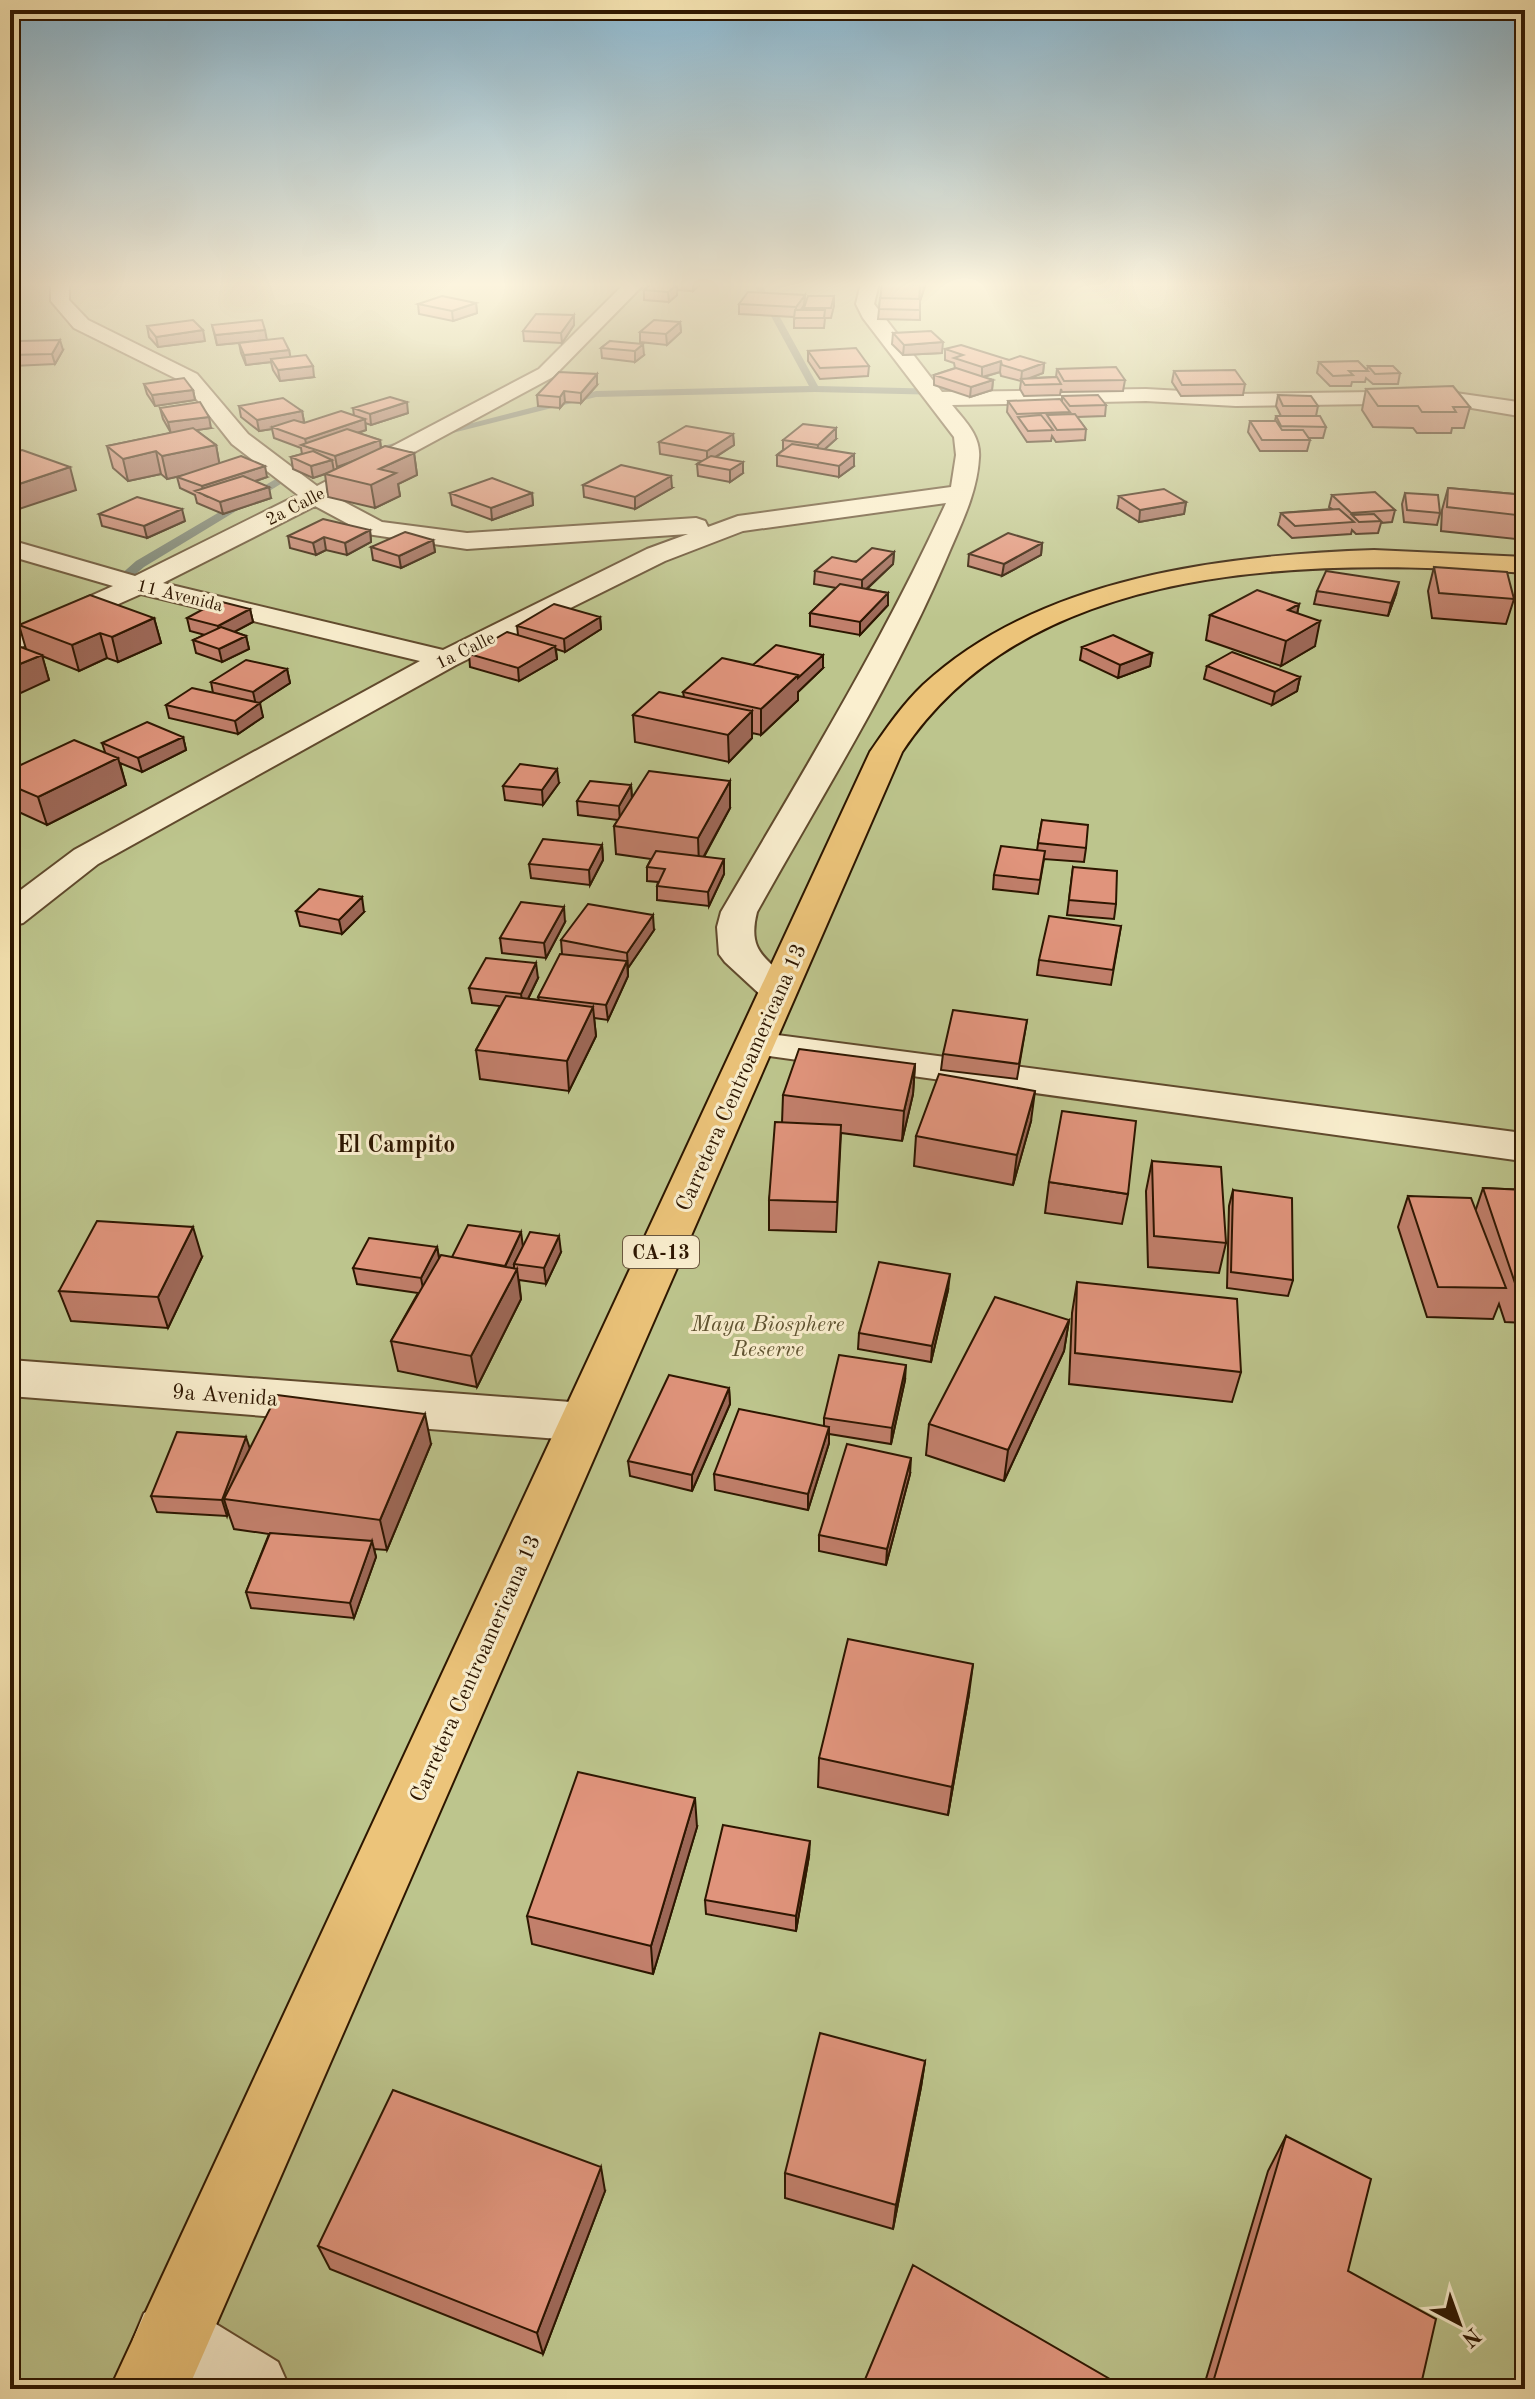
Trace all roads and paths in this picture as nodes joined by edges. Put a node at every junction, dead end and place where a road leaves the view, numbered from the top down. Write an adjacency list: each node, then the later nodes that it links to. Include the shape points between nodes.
1 (204, 395): 7 (street, via 240,439)
2 (505, 395): 7 (street, 2a Calle)
3 (935, 395): 4 (street)
4 (938, 399): 5 (street, via 1442,397); 6 (street, via 965,436)
5 (1525, 410)
6 (962, 493): 8 (street, 1a Calle); 15 (street, via 879,668 739,912 738,954)
7 (315, 496): 8 (street, via 376,529 467,541); 11 (street, 2a Calle)
8 (738, 524): 13 (street, 1a Calle, via 656,555)
9 (10, 548): 11 (street, 11 Avenida)
10 (1525, 565): 15 (highway, Carretera Centroamericana 13 / CA-13, via 1404,558 1238,566 1095,599 985,653 942,683 886,752)
11 (138, 585): 12 (street, 2a Calle); 13 (street, 11 Avenida)
12 (10, 643)
13 (446, 659): 14 (street, 1a Calle, via 86,857)
14 (10, 915)
15 (778, 991): 16 (highway, Carretera Centroamericana 13 / CA-13)
16 (755, 1044): 17 (street); 19 (highway, Carretera Centroamericana 13 / CA-13)
17 (1515, 1146)
18 (10, 1378): 19 (street, 9a Avenida)
19 (584, 1422): 20 (highway, Carretera Centroamericana 13 / CA-13)
20 (160, 2364): 21 (street)
21 (251, 2389)

